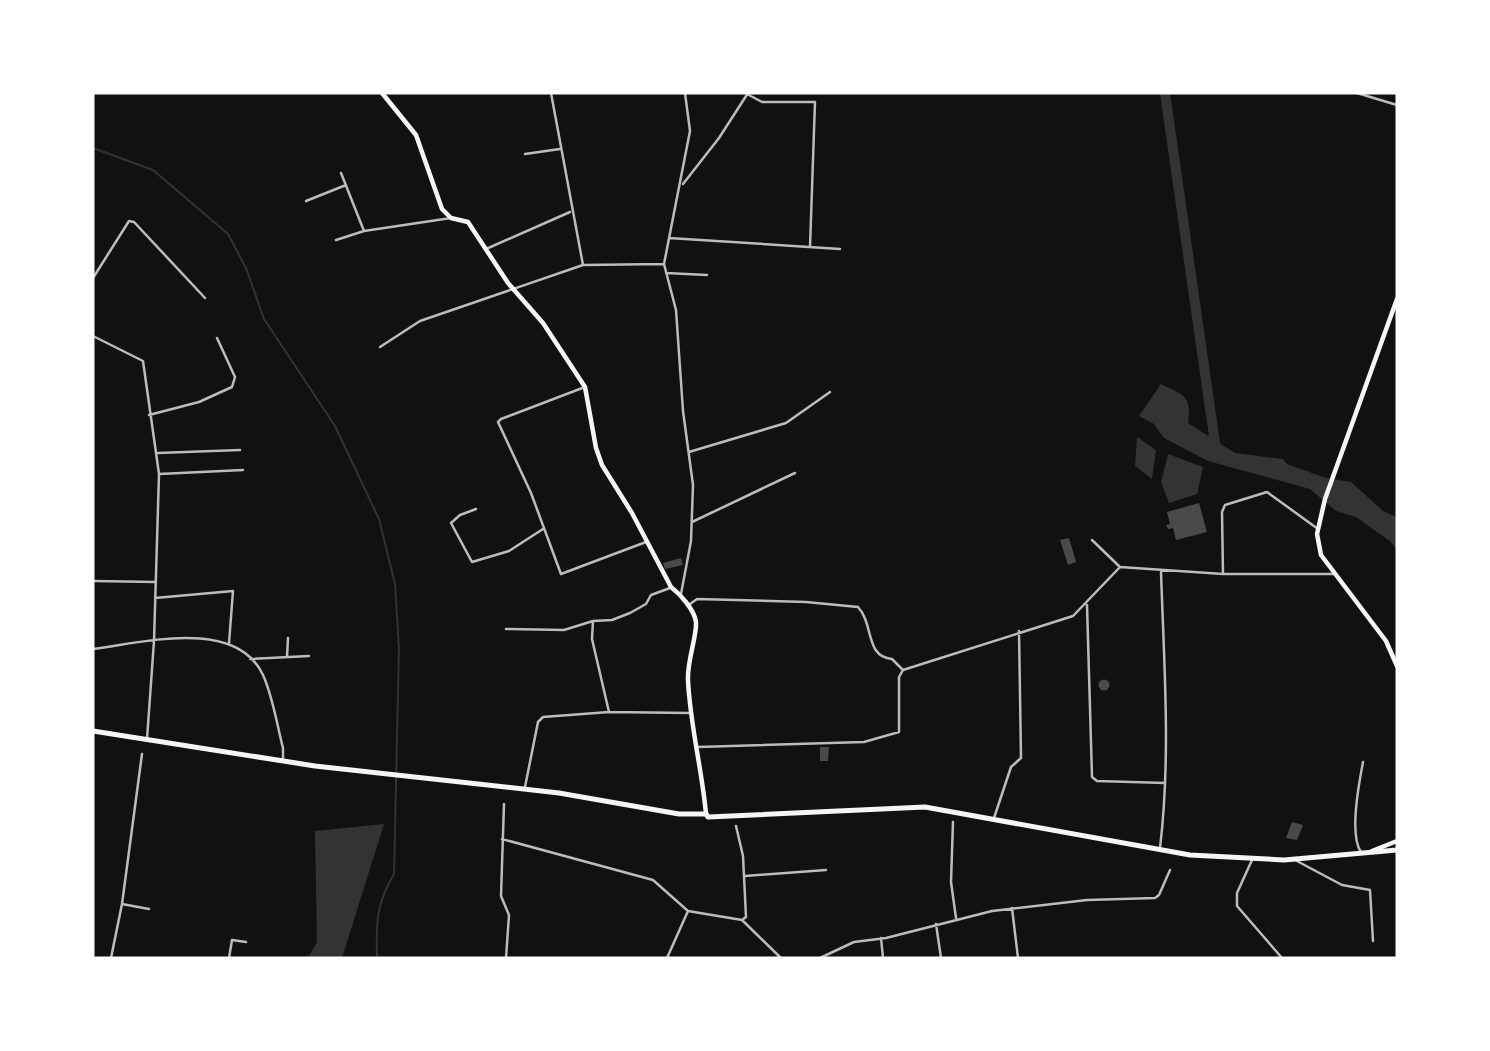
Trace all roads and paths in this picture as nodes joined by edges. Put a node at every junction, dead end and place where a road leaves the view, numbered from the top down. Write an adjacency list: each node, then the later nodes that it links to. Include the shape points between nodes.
1 (382, 93): 14 (main road, via 416,135 438,202)
2 (551, 93): 7 (street)
3 (685, 93): 10 (street, via 690,131)
4 (747, 93): 10 (street); 18 (street, via 762,102 815,102)
5 (1357, 93): 6 (street)
6 (1397, 105)
7 (560, 149): 8 (street); 13 (street)
8 (525, 154)
9 (341, 173): 11 (street)
10 (682, 184): 16 (street)
11 (346, 185): 12 (street); 15 (street)
12 (306, 201)
13 (571, 212): 19 (street); 22 (street)
14 (451, 218): 15 (street); 19 (main road, via 468,222)
15 (364, 231): 17 (street)
16 (669, 238): 18 (street); 21 (street)
17 (336, 240)
18 (810, 247): 20 (street)
19 (486, 249): 26 (main road)
20 (839, 249)
21 (664, 264): 22 (street); 23 (street)
22 (583, 265): 26 (street)
23 (666, 273): 24 (street); 37 (street, via 676,310)
24 (707, 275)
25 (93, 278): 27 (street, via 129,221)
26 (513, 289): 31 (street, via 420,321); 32 (main road, via 543,323)
27 (205, 298)
28 (1397, 299): 44 (main road)
29 (93, 336): 34 (street, via 143,361)
30 (217, 338): 34 (street, via 235,377 232,387)
31 (380, 346)
32 (585, 387): 43 (street, via 499,420); 46 (main road, via 602,465)
33 (830, 392): 37 (street, via 786,423)
34 (149, 415): 36 (street)
35 (240, 450): 36 (street)
36 (158, 453): 40 (street)
37 (689, 453): 42 (street)
38 (243, 470): 40 (street)
39 (795, 473): 42 (street)
40 (159, 474): 52 (street)
41 (477, 509): 43 (street, via 451,523 472,562 509,551)
42 (692, 522): 54 (street)
43 (543, 529): 46 (street, via 561,574)
44 (1318, 529): 49 (street, via 1267,492 1225,505); 50 (main road, via 1321,555)
45 (1092, 540): 47 (street)
46 (648, 541): 53 (main road)
47 (1120, 567): 48 (street); 56 (street)
48 (1161, 572): 49 (street); 78 (street)
49 (1223, 574): 50 (street)
50 (1337, 574): 68 (main road, via 1386,640)
51 (93, 582): 52 (street)
52 (156, 582): 55 (street)
53 (671, 587): 54 (main road); 58 (street, via 651,594 646,604 630,613)
54 (681, 594): 57 (main road)
55 (155, 598): 62 (street); 63 (street, via 233,592)
56 (1087, 604): 60 (street, via 1058,622); 78 (street, via 1092,777 1097,781)
57 (687, 606): 69 (street, via 697,599 858,607 869,625 874,652 892,659); 71 (main road, via 696,622 688,663)
58 (593, 621): 59 (street, via 564,629); 70 (street, via 592,639)
59 (506, 629)
60 (1019, 631): 69 (street); 82 (street, via 1021,758 1011,767)
61 (288, 638): 66 (street)
62 (154, 641): 63 (street, via 200,637); 64 (street); 73 (street)
63 (229, 644): 67 (street)
64 (93, 649)
65 (309, 656): 66 (street)
66 (287, 657): 67 (street)
67 (250, 659): 76 (street, via 262,673)
68 (1397, 666)
69 (903, 670): 74 (street, via 899,677 899,732 864,742)
70 (610, 712): 71 (street); 79 (street, via 539,720)
71 (690, 713): 74 (main road)
72 (93, 731): 73 (highway)
73 (147, 740): 76 (highway)
74 (698, 747): 81 (main road)
75 (142, 754): 95 (street)
76 (283, 761): 79 (highway)
77 (1363, 762): 89 (street, via 1357,847)
78 (1166, 783): 87 (street)
79 (525, 789): 81 (highway, via 679,814)
80 (504, 804): 85 (street)
81 (706, 814): 82 (highway, via 925,807)
82 (994, 818): 87 (highway)
83 (953, 822): 99 (street, via 951,872)
84 (736, 826): 94 (street)
85 (502, 839): 98 (street, via 653,880); 107 (street, via 501,896 509,915)
86 (1397, 841): 89 (main road)
87 (1160, 850): 90 (highway)
88 (1397, 850): 89 (highway)
89 (1363, 855): 91 (highway)
90 (1252, 859): 91 (highway); 114 (street, via 1237,893 1237,906)
91 (1295, 860): 103 (street, via 1342,885 1370,890)
92 (827, 870): 94 (street)
93 (1170, 870): 96 (street, via 1154,898)
94 (745, 876): 100 (street, via 748,912)
95 (122, 904): 97 (street); 105 (street)
96 (1012, 908): 99 (street); 113 (street)
97 (149, 909)
98 (688, 911): 100 (street); 108 (street)
99 (956, 918): 101 (street)
100 (742, 920): 109 (street)
101 (936, 924): 102 (street); 112 (street)
102 (881, 938): 110 (street, via 854,942); 111 (street)
103 (1373, 941)
104 (246, 942): 106 (street, via 232,940)
105 (111, 958)
106 (229, 958)
107 (506, 958)
108 (667, 958)
109 (781, 958)
110 (820, 958)
111 (883, 958)
112 (941, 958)
113 (1018, 958)
114 (1282, 958)

